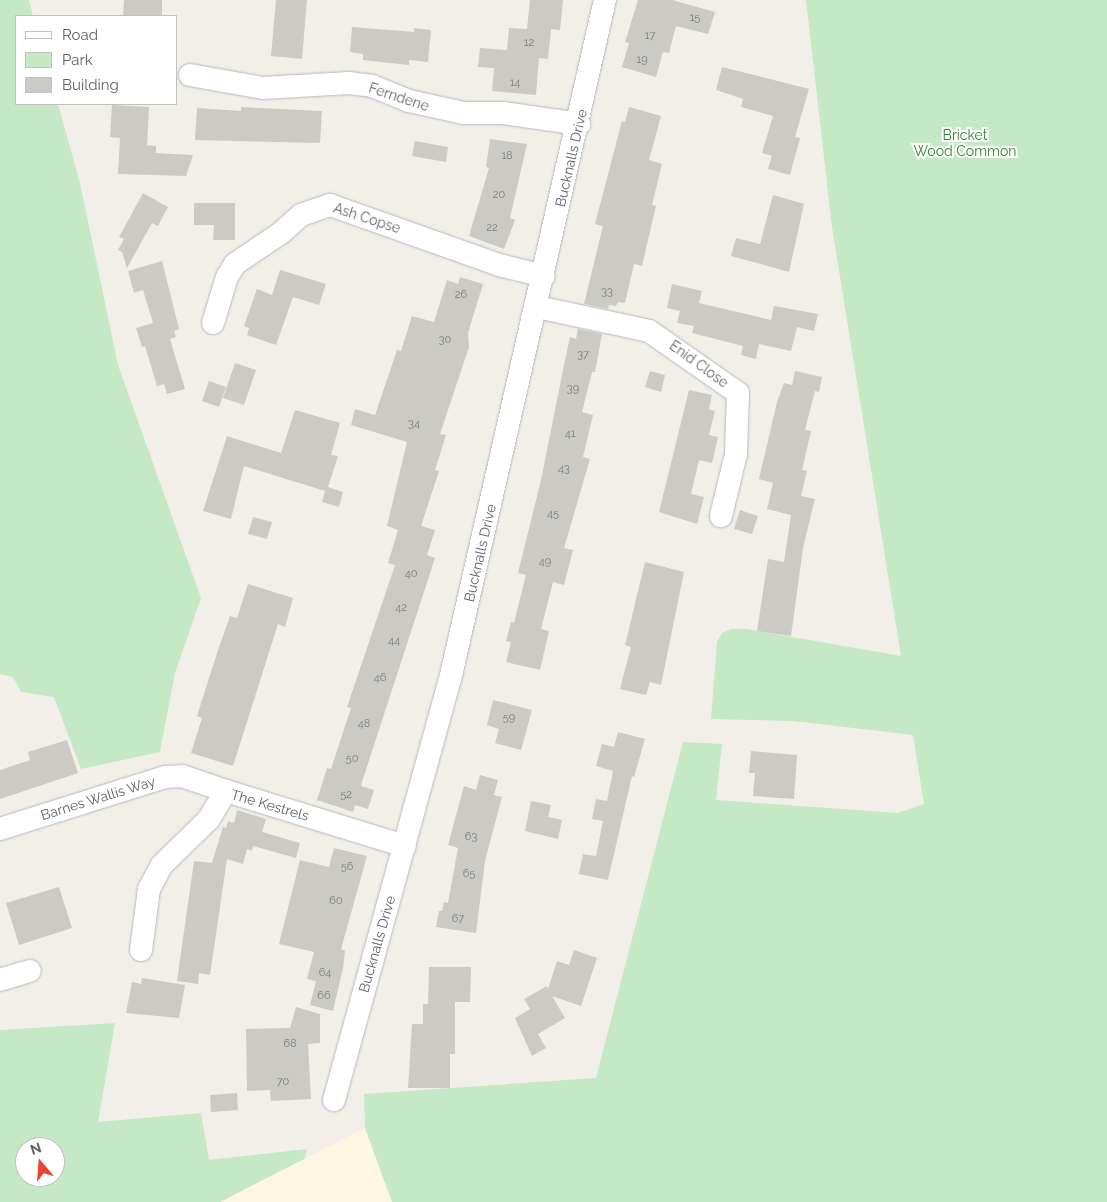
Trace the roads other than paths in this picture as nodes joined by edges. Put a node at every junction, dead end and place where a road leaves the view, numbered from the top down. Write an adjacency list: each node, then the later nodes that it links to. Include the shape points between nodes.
1 (605, 0): 3 (street, Bucknalls Drive)
2 (190, 75): 3 (street, Ferndene, via 263,88 349,83 372,86 424,105 464,113 503,113)
3 (579, 124): 4 (street, Bucknalls Drive)
4 (544, 276): 5 (street, Bucknalls Drive); 6 (street, Ash Copse, via 499,265 330,205 302,215 235,264 227,277)
5 (537, 307): 7 (street, Enid Close, via 649,331 738,393 736,454); 10 (street, Bucknalls Drive, via 476,572)
6 (213, 323)
7 (721, 516)
8 (226, 791): 9 (street, Barnes Wallis Way, via 182,776 165,777); 10 (street, The Kestrels); 11 (street, The Kestrels, via 209,819 162,865 149,889)
9 (0, 829)
10 (406, 846): 14 (street, Bucknalls Drive)
11 (141, 950)
12 (30, 971): 13 (street)
13 (2, 986)
14 (334, 1100)

